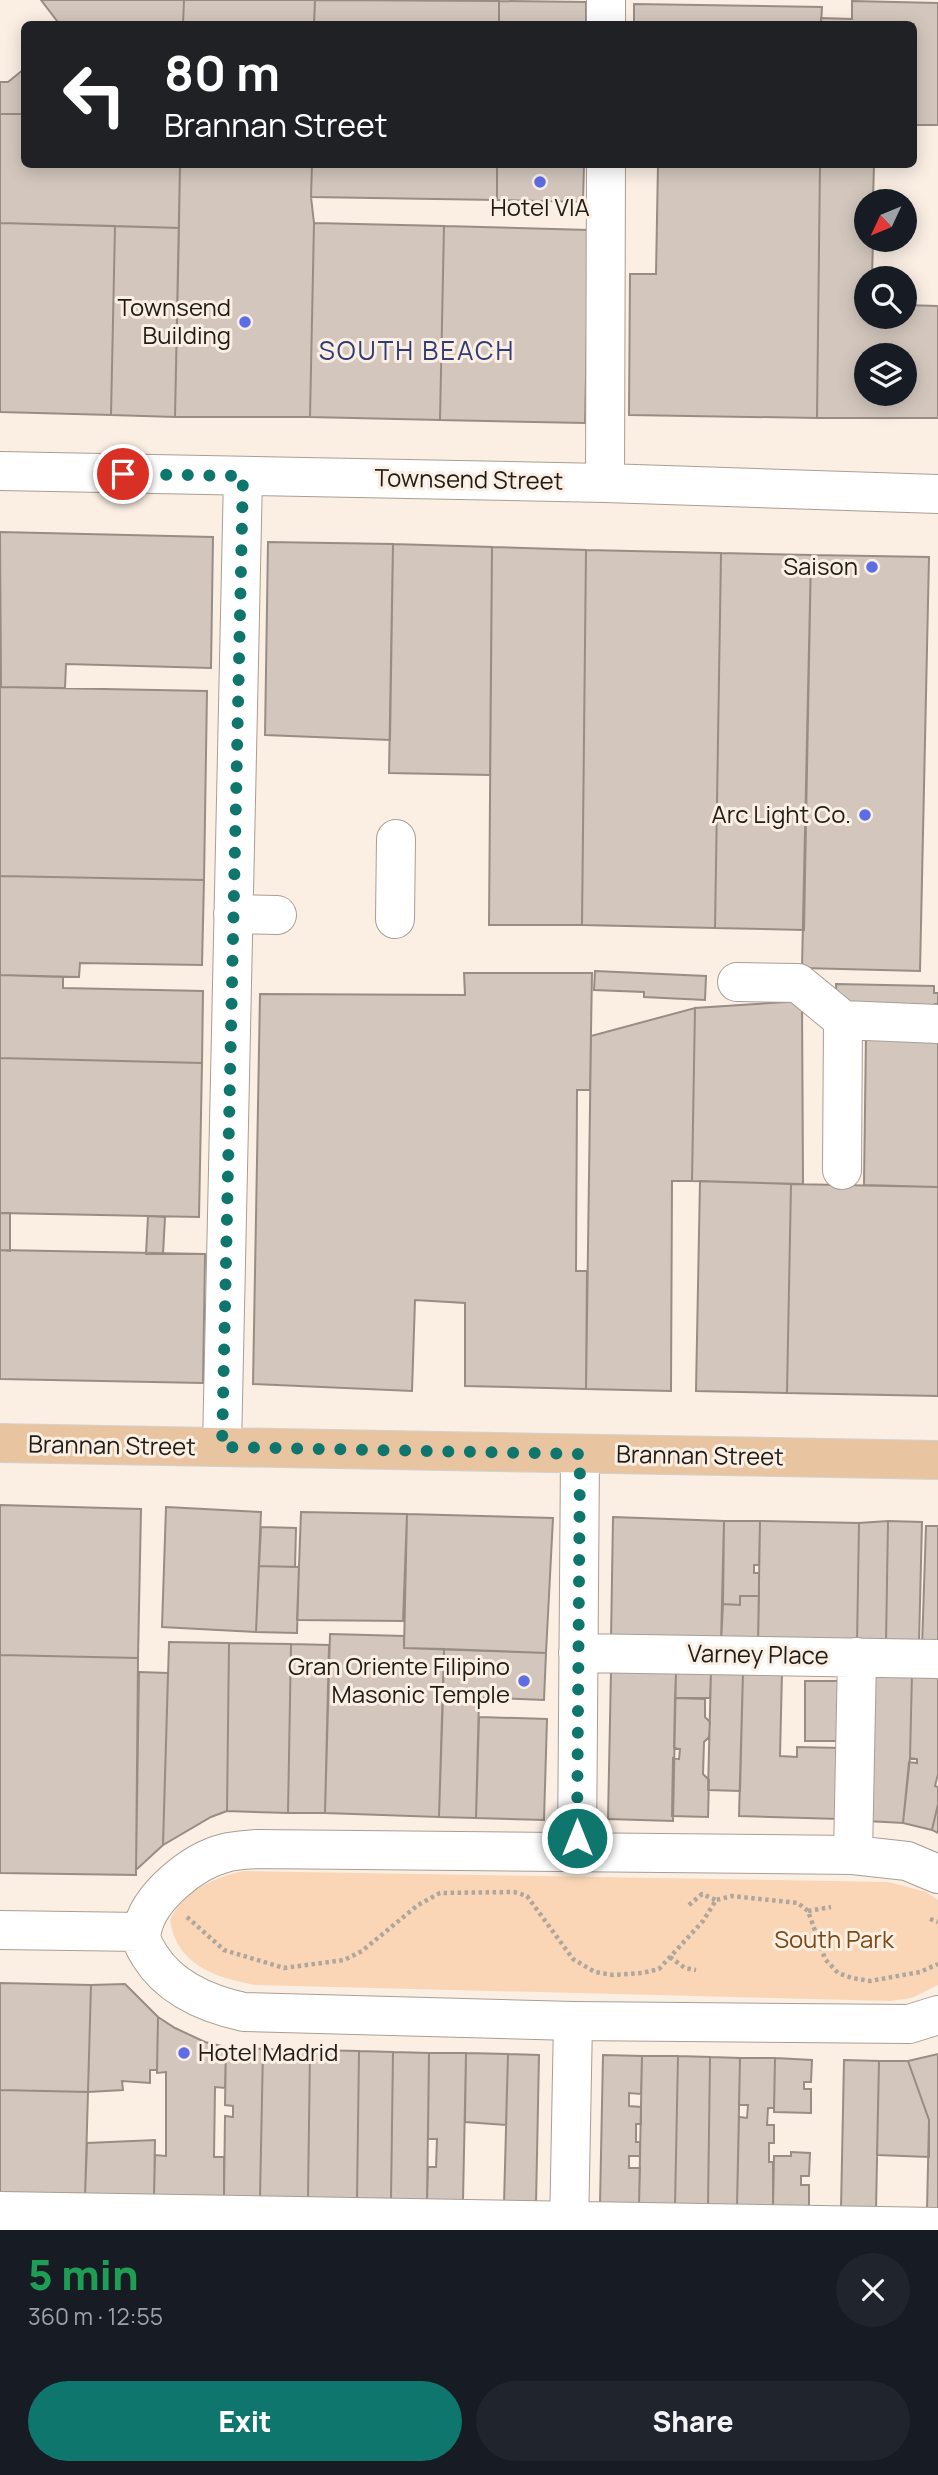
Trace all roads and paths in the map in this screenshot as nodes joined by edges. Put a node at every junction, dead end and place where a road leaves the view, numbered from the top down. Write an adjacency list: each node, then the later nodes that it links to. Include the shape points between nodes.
1 (606, 0): 2 (street)
2 (606, 21)
3 (606, 168): 6 (street)
4 (0, 471): 5 (street, Townsend Street)
5 (243, 476): 6 (street, Townsend Street); 9 (street, via 250,835)
6 (606, 483): 7 (street, Townsend Street)
7 (938, 494)
8 (396, 839): 11 (street)
9 (233, 914): 10 (street); 17 (street)
10 (277, 915)
11 (395, 919)
12 (737, 982): 13 (street, via 798,983)
13 (843, 1020): 14 (street); 15 (street)
14 (938, 1024)
15 (842, 1170)
16 (0, 1443): 17 (main road, Brannan Street)
17 (222, 1447): 18 (main road, Brannan Street)
18 (580, 1454): 19 (main road, Brannan Street); 20 (street)
19 (938, 1460)
20 (578, 1653): 21 (street, Varney Place); 23 (street)
21 (857, 1657): 22 (street, Varney Place); 24 (street)
22 (938, 1659)
23 (577, 1852): 24 (street); 34 (street, via 257,1849 223,1853 176,1879 148,1914)
24 (853, 1855): 25 (street, via 907,1861)
25 (938, 1874)
26 (716, 1900): 27 (path, via 702,1894); 30 (path, via 732,1896 798,1903); 35 (path)
27 (689, 1905)
28 (831, 1907): 30 (path)
29 (180, 1911): 35 (path, via 224,1950 284,1968 344,1960 440,1893 514,1892 527,1896 573,1959 595,1972 642,1973 659,1969)
30 (808, 1911): 36 (path, via 825,1959 838,1973 852,1979 919,1972)
31 (930, 1919): 32 (path)
32 (938, 1922)
33 (0, 1930): 34 (street)
34 (141, 1932): 39 (street, via 162,1973 200,1998 232,2010)
35 (670, 1957): 37 (path)
36 (938, 1964)
37 (696, 1970)
38 (938, 2015): 39 (street, via 909,2024)
39 (573, 2021): 41 (street)
40 (0, 2211): 41 (street)
41 (569, 2225): 42 (street)
42 (938, 2227)

